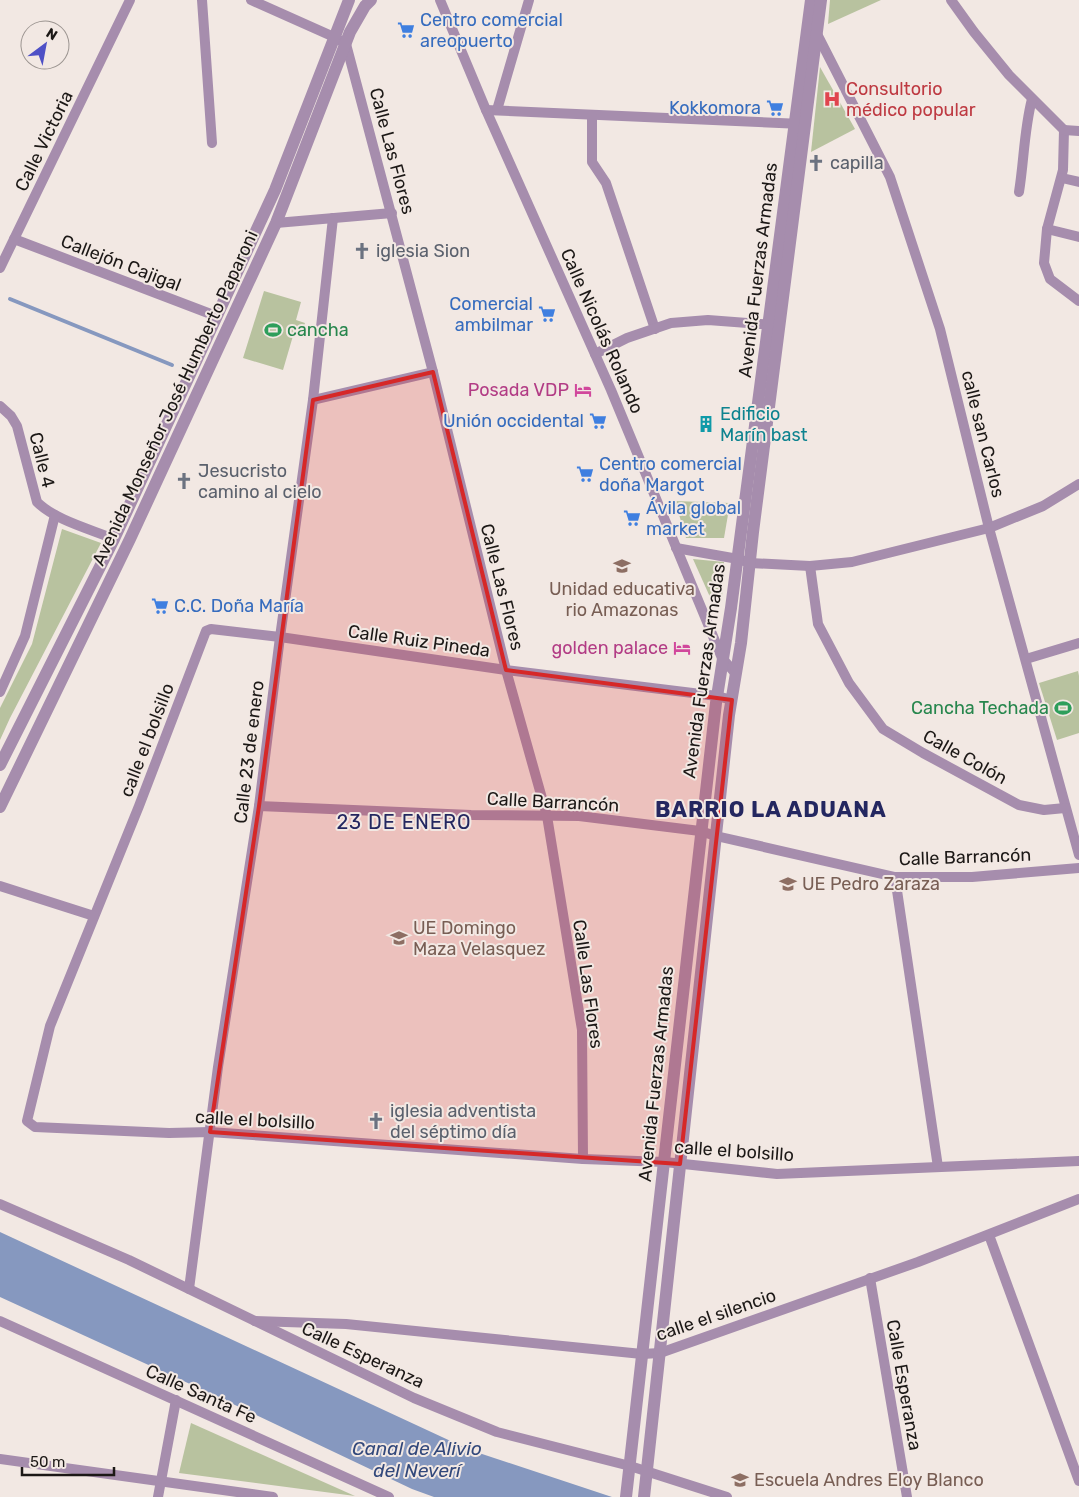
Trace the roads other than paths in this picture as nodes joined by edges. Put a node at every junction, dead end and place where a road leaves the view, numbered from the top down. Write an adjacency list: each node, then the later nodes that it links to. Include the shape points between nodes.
1 (130, 0): 31 (street, Calle Victoria)
2 (202, 0): 22 (street)
3 (251, 0): 13 (street)
4 (348, 0): 13 (street, Avenida Monseñor José Humberto Paparoni)
5 (372, 0): 14 (street, Avenida Monseñor José Humberto Paparoni, via 365,6)
6 (440, 0): 16 (street, Calle Nicolás Rolando)
7 (529, 0): 17 (street)
8 (802, 0): 11 (street)
9 (821, 0): 12 (street, Avenida Fuerzas Armadas)
10 (951, 0): 15 (street, via 1008,75)
11 (810, 6): 12 (street); 19 (street, Avenida Fuerzas Armadas)
12 (817, 35): 19 (street, Avenida Fuerzas Armadas); 44 (street, calle san Carlos, via 890,177 940,329)
13 (334, 37): 14 (street); 35 (street, Avenida Monseñor José Humberto Paparoni, via 276,190)
14 (346, 44): 26 (street, Calle Las Flores); 28 (street, Avenida Monseñor José Humberto Paparoni)
15 (1032, 99): 20 (street); 25 (street)
16 (486, 110): 17 (street); 38 (street, Calle Nicolás Rolando)
17 (498, 110): 18 (street)
18 (592, 115): 19 (street); 37 (street, via 592,162 606,182)
19 (800, 123): 36 (street, Avenida Fuerzas Armadas)
20 (1064, 130): 21 (street); 23 (street)
21 (1079, 131)
22 (212, 144)
23 (1062, 178): 24 (street); 29 (street)
24 (1079, 182)
25 (1019, 192)
26 (392, 213): 27 (street); 39 (street, Calle Las Flores)
27 (333, 218): 28 (street); 40 (street, Calle 23 de enero)
28 (276, 223): 60 (street, Avenida Monseñor José Humberto Paparoni, via 130,539)
29 (1047, 229): 30 (street); 34 (street, via 1046,271 1050,279)
30 (1079, 237)
31 (14, 239): 32 (street, Calle Victoria); 35 (street, Callejón Cajigal)
32 (3, 254): 33 (street, Calle Victoria)
33 (0, 268)
34 (1076, 298)
35 (216, 316): 45 (street, Avenida Monseñor José Humberto Paparoni)
36 (774, 325): 37 (street, via 708,320 671,323); 47 (street, Avenida Fuerzas Armadas)
37 (655, 329): 38 (street)
38 (595, 354): 46 (street, Calle Nicolás Rolando)
39 (433, 372): 40 (street); 53 (street, Calle Las Flores)
40 (313, 400): 49 (street, Calle 23 de enero)
41 (0, 406): 43 (street, Calle 4, via 17,426 36,502)
42 (1079, 484): 44 (street, via 1044,506)
43 (55, 515): 45 (street, Calle 4); 55 (street, via 25,636)
44 (989, 528): 48 (street, via 852,562); 52 (street, calle san Carlos)
45 (114, 538): 58 (street, Avenida Monseñor José Humberto Paparoni)
46 (676, 548): 47 (street); 51 (street, Calle Nicolás Rolando)
47 (744, 561): 48 (street); 51 (street, Avenida Fuerzas Armadas); 54 (street, Avenida Fuerzas Armadas)
48 (810, 566): 61 (street, Calle Colón, via 818,624 850,683 883,729 1019,805 1044,810)
49 (280, 637): 53 (street, Calle Ruiz Pineda); 59 (street, Calle 23 de enero); 69 (street, calle el bolsillo, via 211,629 206,632)
50 (1079, 643): 52 (street)
51 (722, 658): 54 (street, Calle Nicolás Rolando); 56 (street, Avenida Fuerzas Armadas)
52 (1026, 659): 61 (street, calle san Carlos)
53 (506, 670): 56 (street, Calle Ruiz Pineda); 62 (street, Calle Las Flores)
54 (736, 674): 57 (street, Avenida Fuerzas Armadas)
55 (0, 692)
56 (717, 696): 57 (street, Calle Ruiz Pineda); 63 (street, Avenida Fuerzas Armadas)
57 (732, 700): 64 (street, Avenida Fuerzas Armadas)
58 (0, 765)
59 (259, 806): 62 (street, Calle Barrancón); 70 (street, Calle 23 de enero)
60 (0, 807)
61 (1065, 808): 65 (street, calle san Carlos)
62 (546, 816): 63 (street, Calle Barrancón, via 579,816); 71 (street, Calle Las Flores, via 582,1030)
63 (700, 831): 64 (street, Calle Barrancón); 73 (street, Avenida Fuerzas Armadas)
64 (716, 836): 67 (street, Calle Barrancón); 74 (street, Avenida Fuerzas Armadas)
65 (1079, 855)
66 (1079, 868): 67 (street, Calle Barrancón, via 972,877)
67 (895, 877): 75 (street)
68 (0, 886): 69 (street)
69 (94, 916): 70 (street, calle el bolsillo, via 50,1026 27,1122 35,1127)
70 (210, 1132): 71 (street, calle el bolsillo); 80 (street, Calle 23 de enero)
71 (583, 1159): 73 (street, calle el bolsillo)
72 (1079, 1161): 75 (street, calle el bolsillo)
73 (664, 1162): 74 (street, calle el bolsillo); 84 (street, Avenida Fuerzas Armadas)
74 (680, 1164): 75 (street, calle el bolsillo, via 777,1174); 83 (street, Avenida Fuerzas Armadas)
75 (938, 1167)
76 (1079, 1198): 78 (street, calle el silencio)
77 (0, 1204): 80 (street, Calle Esperanza)
78 (989, 1235): 79 (street, calle el silencio); 89 (street)
79 (870, 1278): 83 (street, calle el silencio); 97 (street, Calle Esperanza)
80 (189, 1290): 82 (street, Calle Esperanza)
81 (0, 1321): 85 (street, Calle Santa Fe)
82 (255, 1321): 84 (street, calle el silencio, via 346,1324); 87 (street, Calle Esperanza, via 414,1398 497,1432)
83 (660, 1353): 84 (street, calle el silencio); 88 (street, Avenida Fuerzas Armadas)
84 (642, 1354): 87 (street, Avenida Fuerzas Armadas)
85 (176, 1400): 90 (street); 93 (street, Calle Santa Fe)
86 (0, 1459): 90 (street)
87 (629, 1469): 88 (street, Calle Esperanza); 94 (street, Avenida Fuerzas Armadas)
88 (647, 1473): 95 (street, Avenida Fuerzas Armadas); 96 (street, Calle Esperanza)
89 (1079, 1481)
90 (160, 1482): 91 (street); 92 (street)
91 (158, 1497)
92 (274, 1497)
93 (389, 1497)
94 (626, 1497)
95 (644, 1497)
96 (727, 1497)
97 (907, 1497)

